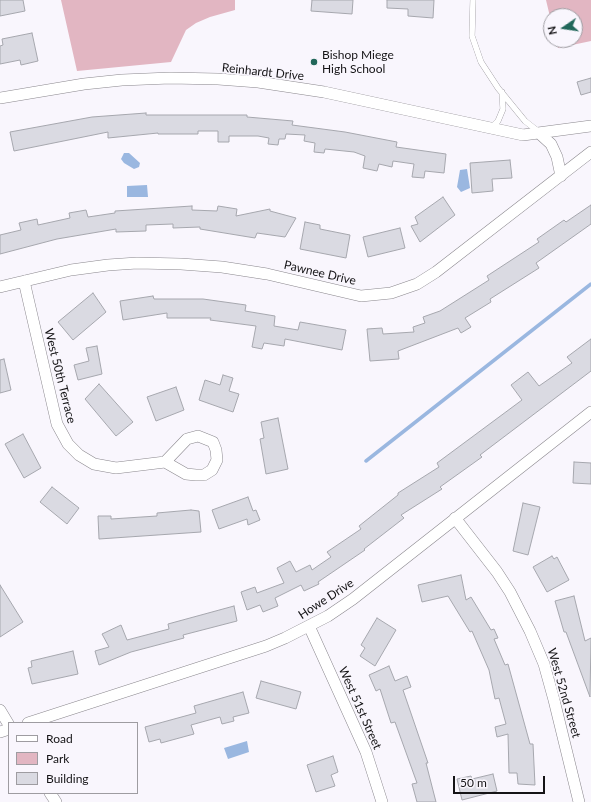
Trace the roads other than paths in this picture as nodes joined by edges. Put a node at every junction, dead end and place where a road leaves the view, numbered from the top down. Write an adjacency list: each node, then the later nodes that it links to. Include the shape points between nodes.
1 (473, 0): 2 (lane, via 472,36 478,56)
2 (502, 92): 5 (lane, via 503,109 498,121); 6 (lane, via 525,121)
3 (0, 98): 5 (street, Reinhardt Drive, via 122,80 170,78 258,82 324,92)
4 (591, 126): 6 (street, Reinhardt Drive)
5 (490, 129): 6 (street, Reinhardt Drive, via 523,135)
6 (540, 134): 8 (street, via 551,144)
7 (591, 152): 8 (street, Pawnee Drive)
8 (561, 176): 9 (street, Pawnee Drive, via 436,272 417,284 391,293 361,296 267,274 182,264 108,265 71,270)
9 (24, 281): 10 (street, Pawnee Drive); 12 (street, West 50th Terrace, via 57,424 68,444 79,455 94,464 116,468)
10 (0, 286)
11 (591, 412): 13 (street, Howe Drive)
12 (165, 462): 12 (street, via 186,474 204,475 212,470 217,460 216,450 213,442 198,436 187,439)
13 (456, 518): 14 (street, Howe Drive, via 353,599); 19 (street, West 52nd Street, via 497,572 530,630 544,664)
14 (309, 626): 16 (street, Howe Drive, via 266,646); 18 (street, West 51st Street, via 366,752)
15 (0, 710): 17 (street)
16 (31, 722)
17 (8, 723)
18 (382, 802)
19 (579, 802)

